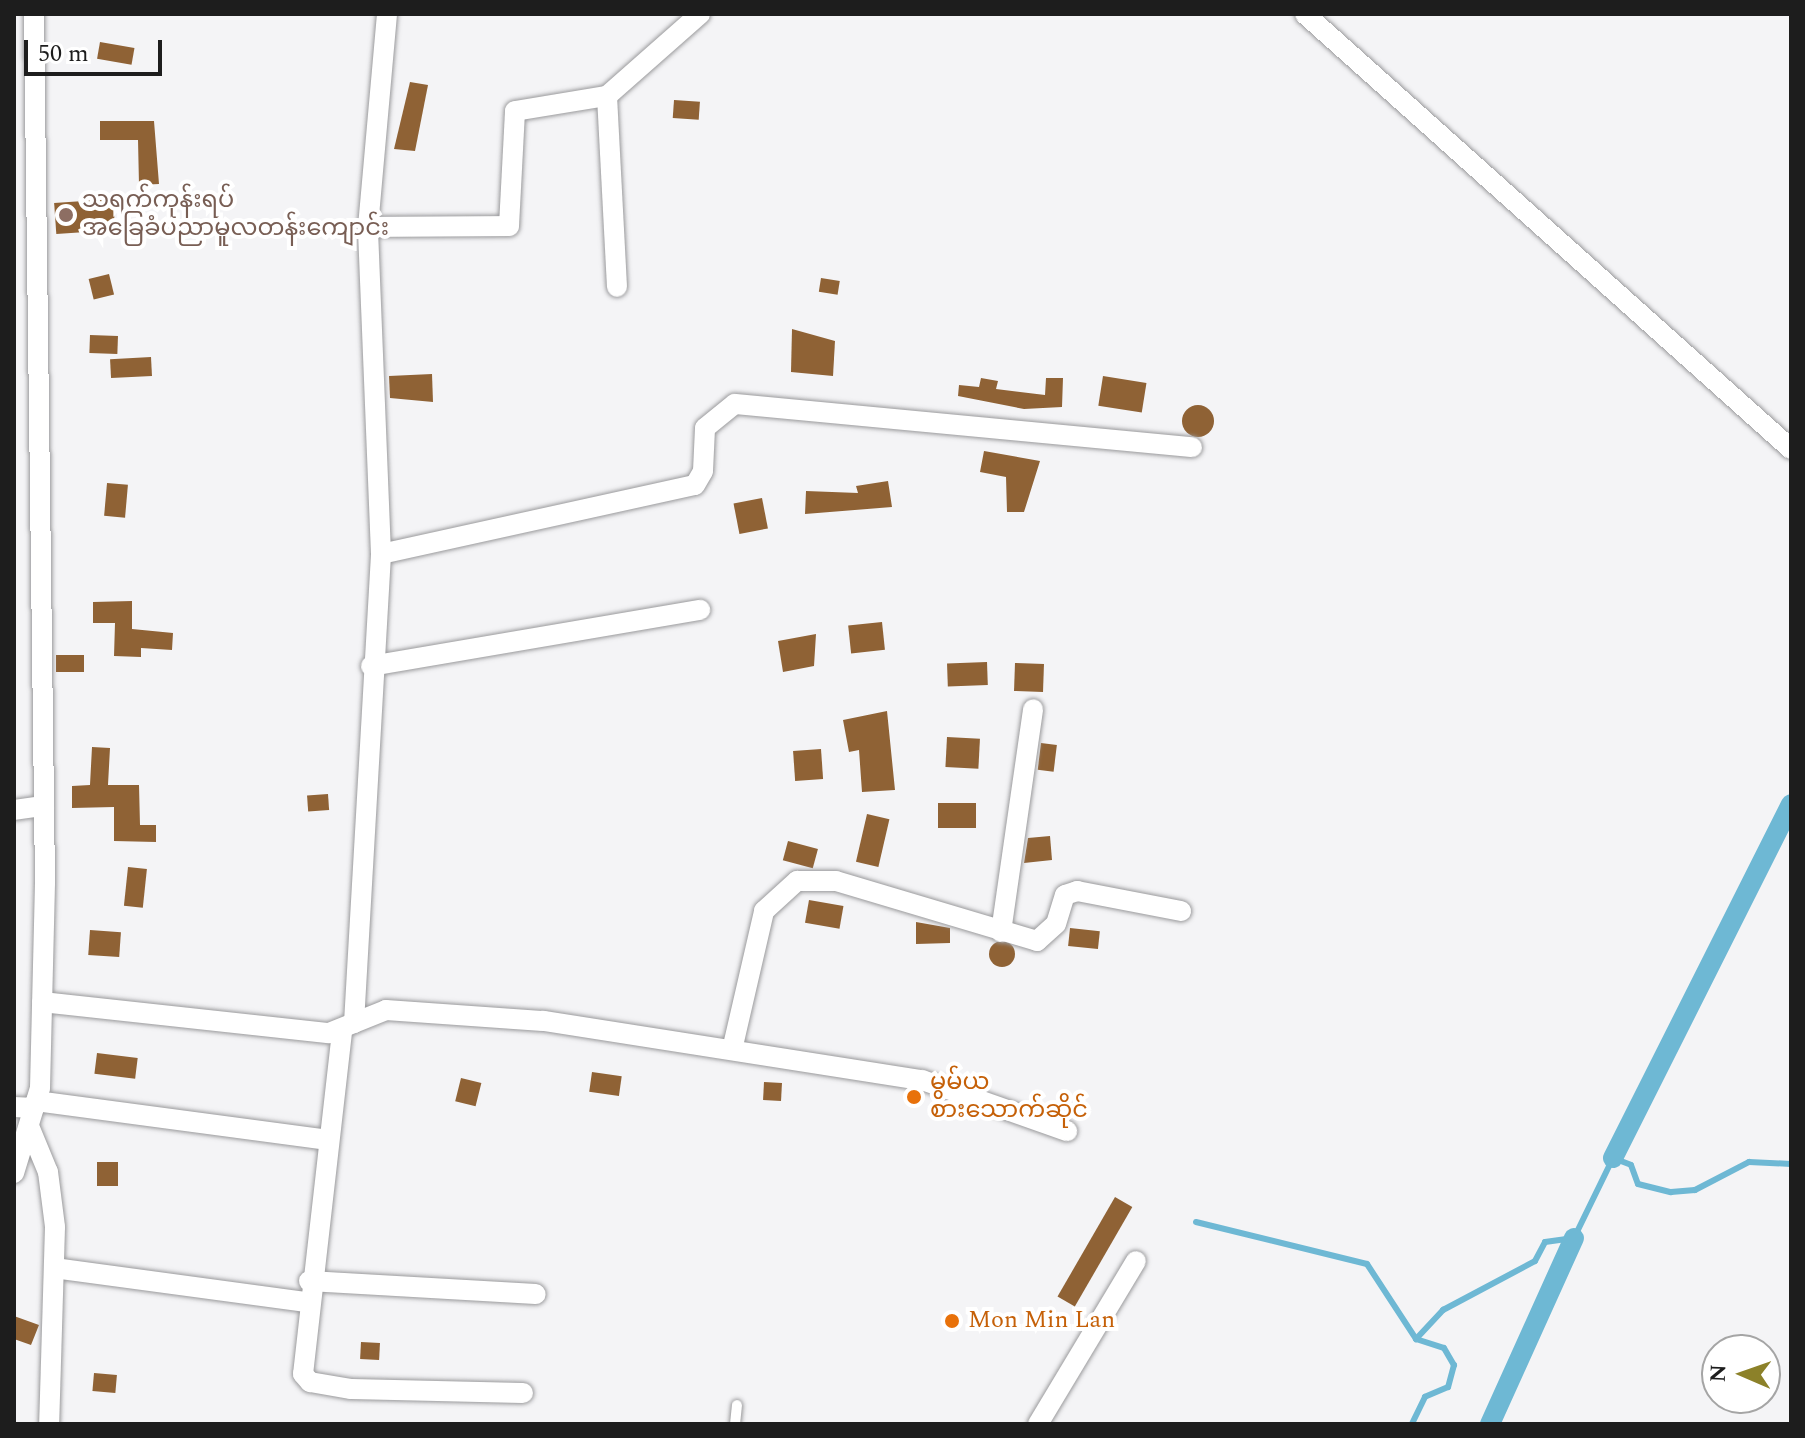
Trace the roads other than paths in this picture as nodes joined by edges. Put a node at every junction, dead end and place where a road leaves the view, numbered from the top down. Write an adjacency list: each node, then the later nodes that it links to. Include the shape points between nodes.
1 (34, 14): 6 (street)
2 (387, 14): 8 (street)
3 (700, 14): 7 (street)
4 (1305, 14): 11 (street)
5 (14, 85): 6 (street)
6 (35, 88): 16 (street)
7 (607, 96): 8 (street, via 510,117 509,226); 9 (street)
8 (368, 227): 12 (street)
9 (617, 287)
10 (1192, 447): 12 (street, via 735,404 705,428 703,471 695,485)
11 (1791, 449)
12 (381, 554): 14 (street)
13 (700, 610): 14 (street)
14 (371, 666): 21 (street)
15 (1033, 709): 19 (street)
16 (44, 806): 17 (street); 20 (street)
17 (14, 810)
18 (1181, 911): 19 (street, via 1077,891 1065,895 1047,937)
19 (1001, 932): 22 (street, via 836,881 797,881 764,911)
20 (42, 1002): 21 (street); 23 (street)
21 (348, 1027): 22 (street, via 386,1010 544,1021); 25 (street)
22 (732, 1050): 24 (street, via 922,1080)
23 (28, 1111): 25 (street); 26 (street); 28 (street, via 48,1172)
24 (1067, 1131)
25 (328, 1140): 29 (street)
26 (14, 1173)
27 (1136, 1261): 36 (street)
28 (54, 1268): 31 (street); 34 (street)
29 (309, 1281): 30 (street); 31 (street)
30 (536, 1294)
31 (307, 1302): 32 (street, via 302,1360 310,1382)
32 (523, 1393)
33 (737, 1405): 35 (lane)
34 (49, 1424)
35 (735, 1424)
36 (1038, 1424)

